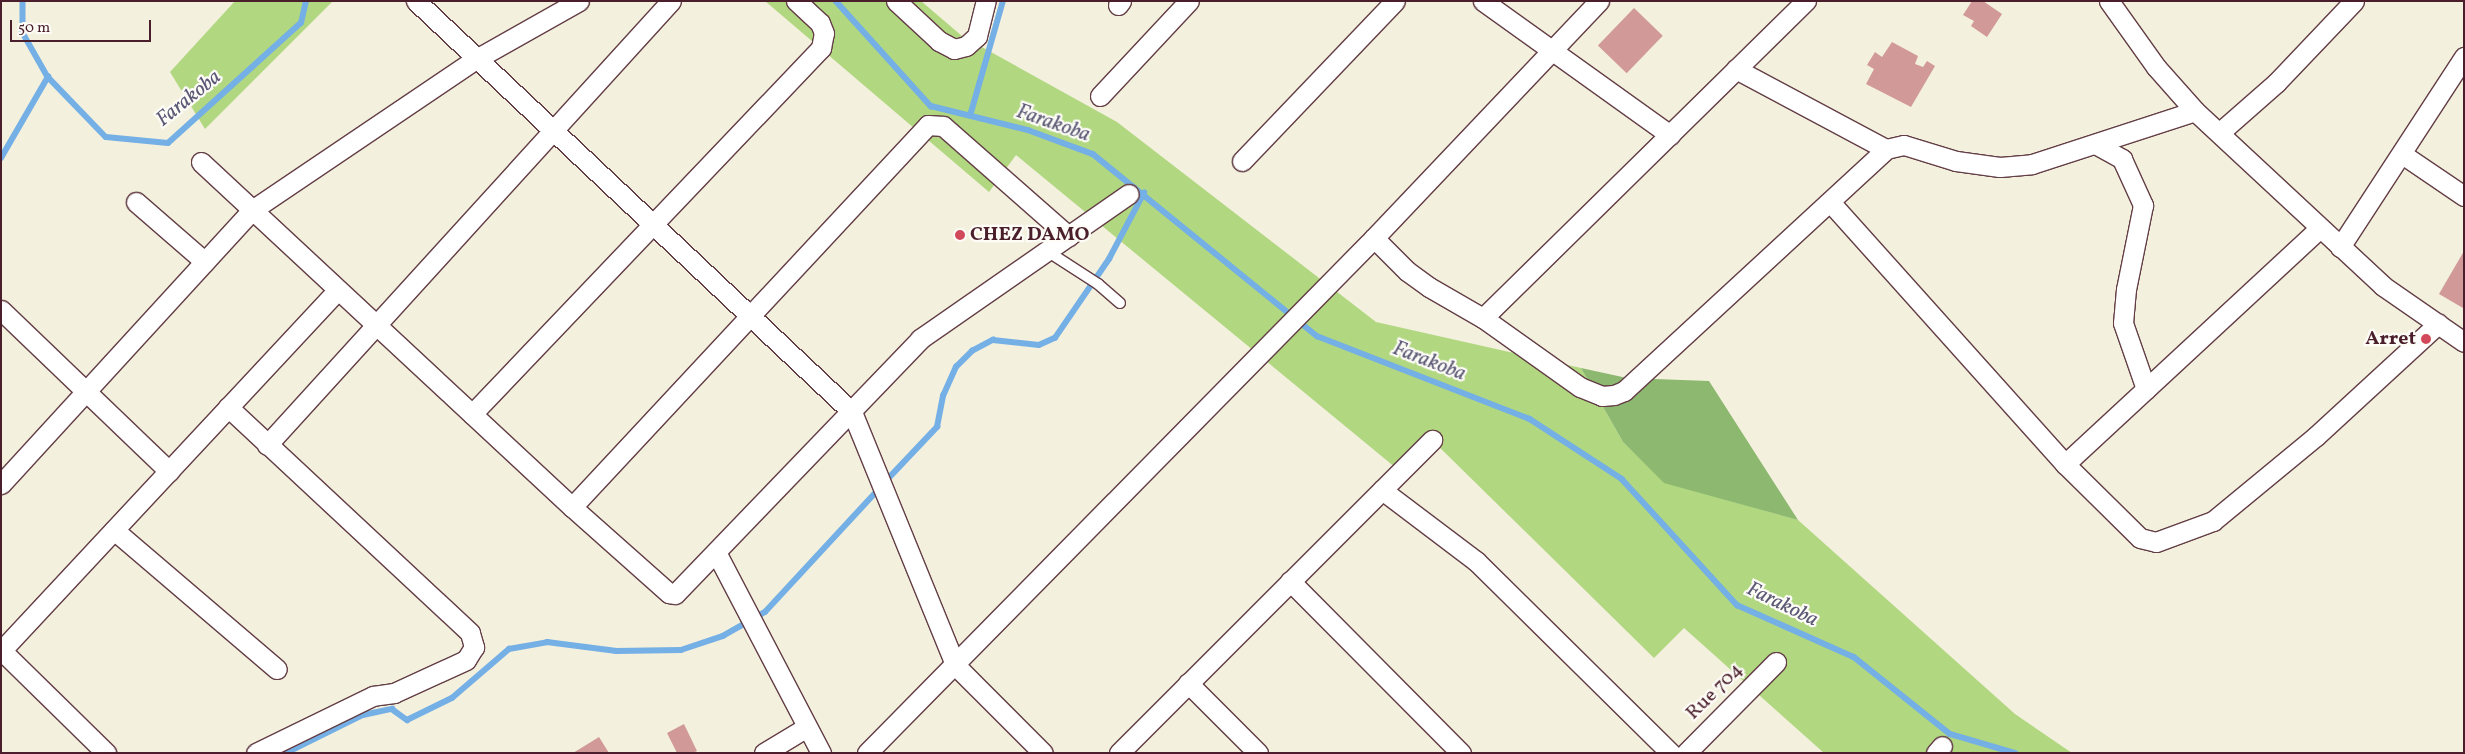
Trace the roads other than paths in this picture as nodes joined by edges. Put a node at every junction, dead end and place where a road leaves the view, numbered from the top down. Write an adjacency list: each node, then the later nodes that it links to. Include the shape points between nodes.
1 (416, 1): 16 (street)
2 (579, 1): 16 (street)
3 (671, 1): 20 (street)
4 (796, 1): 33 (street, via 820,23 824,33 821,48)
5 (896, 1): 6 (street, via 939,41 954,49 966,46 977,36)
6 (986, 1)
7 (1189, 1): 18 (street)
8 (1395, 1): 26 (street)
9 (1483, 1): 14 (street)
10 (1599, 1): 14 (street)
11 (1806, 1): 17 (street)
12 (2109, 1): 19 (street, via 2156,67)
13 (2354, 1): 21 (street, via 2276,83)
14 (1552, 50): 22 (street); 36 (street)
15 (2464, 57): 25 (street)
16 (476, 59): 20 (street); 32 (street)
17 (1736, 69): 22 (street); 24 (street)
18 (1100, 96)
19 (2195, 111): 21 (street); 23 (street)
20 (554, 132): 33 (street); 46 (street)
21 (2219, 133): 34 (street)
22 (1670, 135): 44 (street)
23 (2098, 145): 24 (street, via 2032,164 2000,167 1956,161 1904,145); 48 (street, via 2122,160 2143,205 2126,289 2123,323)
24 (1886, 149): 31 (street)
25 (2402, 154): 29 (street); 37 (street)
26 (1242, 161)
27 (201, 162): 32 (street)
28 (1128, 194): 35 (street)
29 (2464, 196)
30 (136, 202): 39 (street)
31 (1830, 202): 44 (street, via 1624,391 1614,395 1602,396 1580,387); 55 (street)
32 (252, 210): 39 (street); 40 (street)
33 (652, 226): 43 (street); 52 (street)
34 (2320, 228): 37 (street); 48 (street)
35 (1068, 236): 38 (street); 43 (street, via 943,126 928,125)
36 (1374, 238): 44 (street, via 1421,282); 65 (street)
37 (2340, 247): 45 (street, via 2383,286)
38 (1047, 251): 41 (lane, via 1098,284); 51 (street, via 920,339)
39 (205, 262): 49 (street)
40 (338, 290): 46 (street); 50 (street)
41 (1120, 303)
42 (1, 310): 49 (street)
43 (749, 317): 51 (street); 59 (street)
44 (1483, 318)
45 (2438, 324): 47 (street); 55 (street, via 2316,436 2213,521 2186,533 2156,542 2140,538)
46 (377, 326): 52 (street); 54 (street)
47 (2464, 342)
48 (2146, 389): 55 (street)
49 (85, 392): 56 (street); 57 (street)
50 (228, 407): 54 (street); 56 (street)
51 (852, 412): 61 (street); 65 (street)
52 (472, 414): 59 (street)
53 (1432, 440): 58 (street)
54 (267, 445): 70 (street, via 470,633 474,647 466,660 394,693 373,696)
55 (2065, 464)
56 (169, 471): 60 (street)
57 (1, 484)
58 (1382, 490): 62 (street); 78 (street, via 1476,561)
59 (572, 507): 61 (street, via 669,593 682,590)
60 (114, 530): 63 (street); 66 (street)
61 (717, 554): 68 (street)
62 (1290, 582): 67 (street); 77 (street)
63 (2, 651): 69 (street)
64 (1776, 662): 79 (street, Rue 704)
65 (955, 665): 73 (street); 74 (street)
66 (277, 669)
67 (1188, 683): 75 (street); 76 (street)
68 (807, 727): 71 (street); 72 (street)
69 (106, 753)
70 (256, 753)
71 (764, 753)
72 (822, 753)
73 (866, 753)
74 (1043, 753)
75 (1119, 753)
76 (1258, 753)
77 (1461, 753)
78 (1671, 753)
79 (1686, 753)

